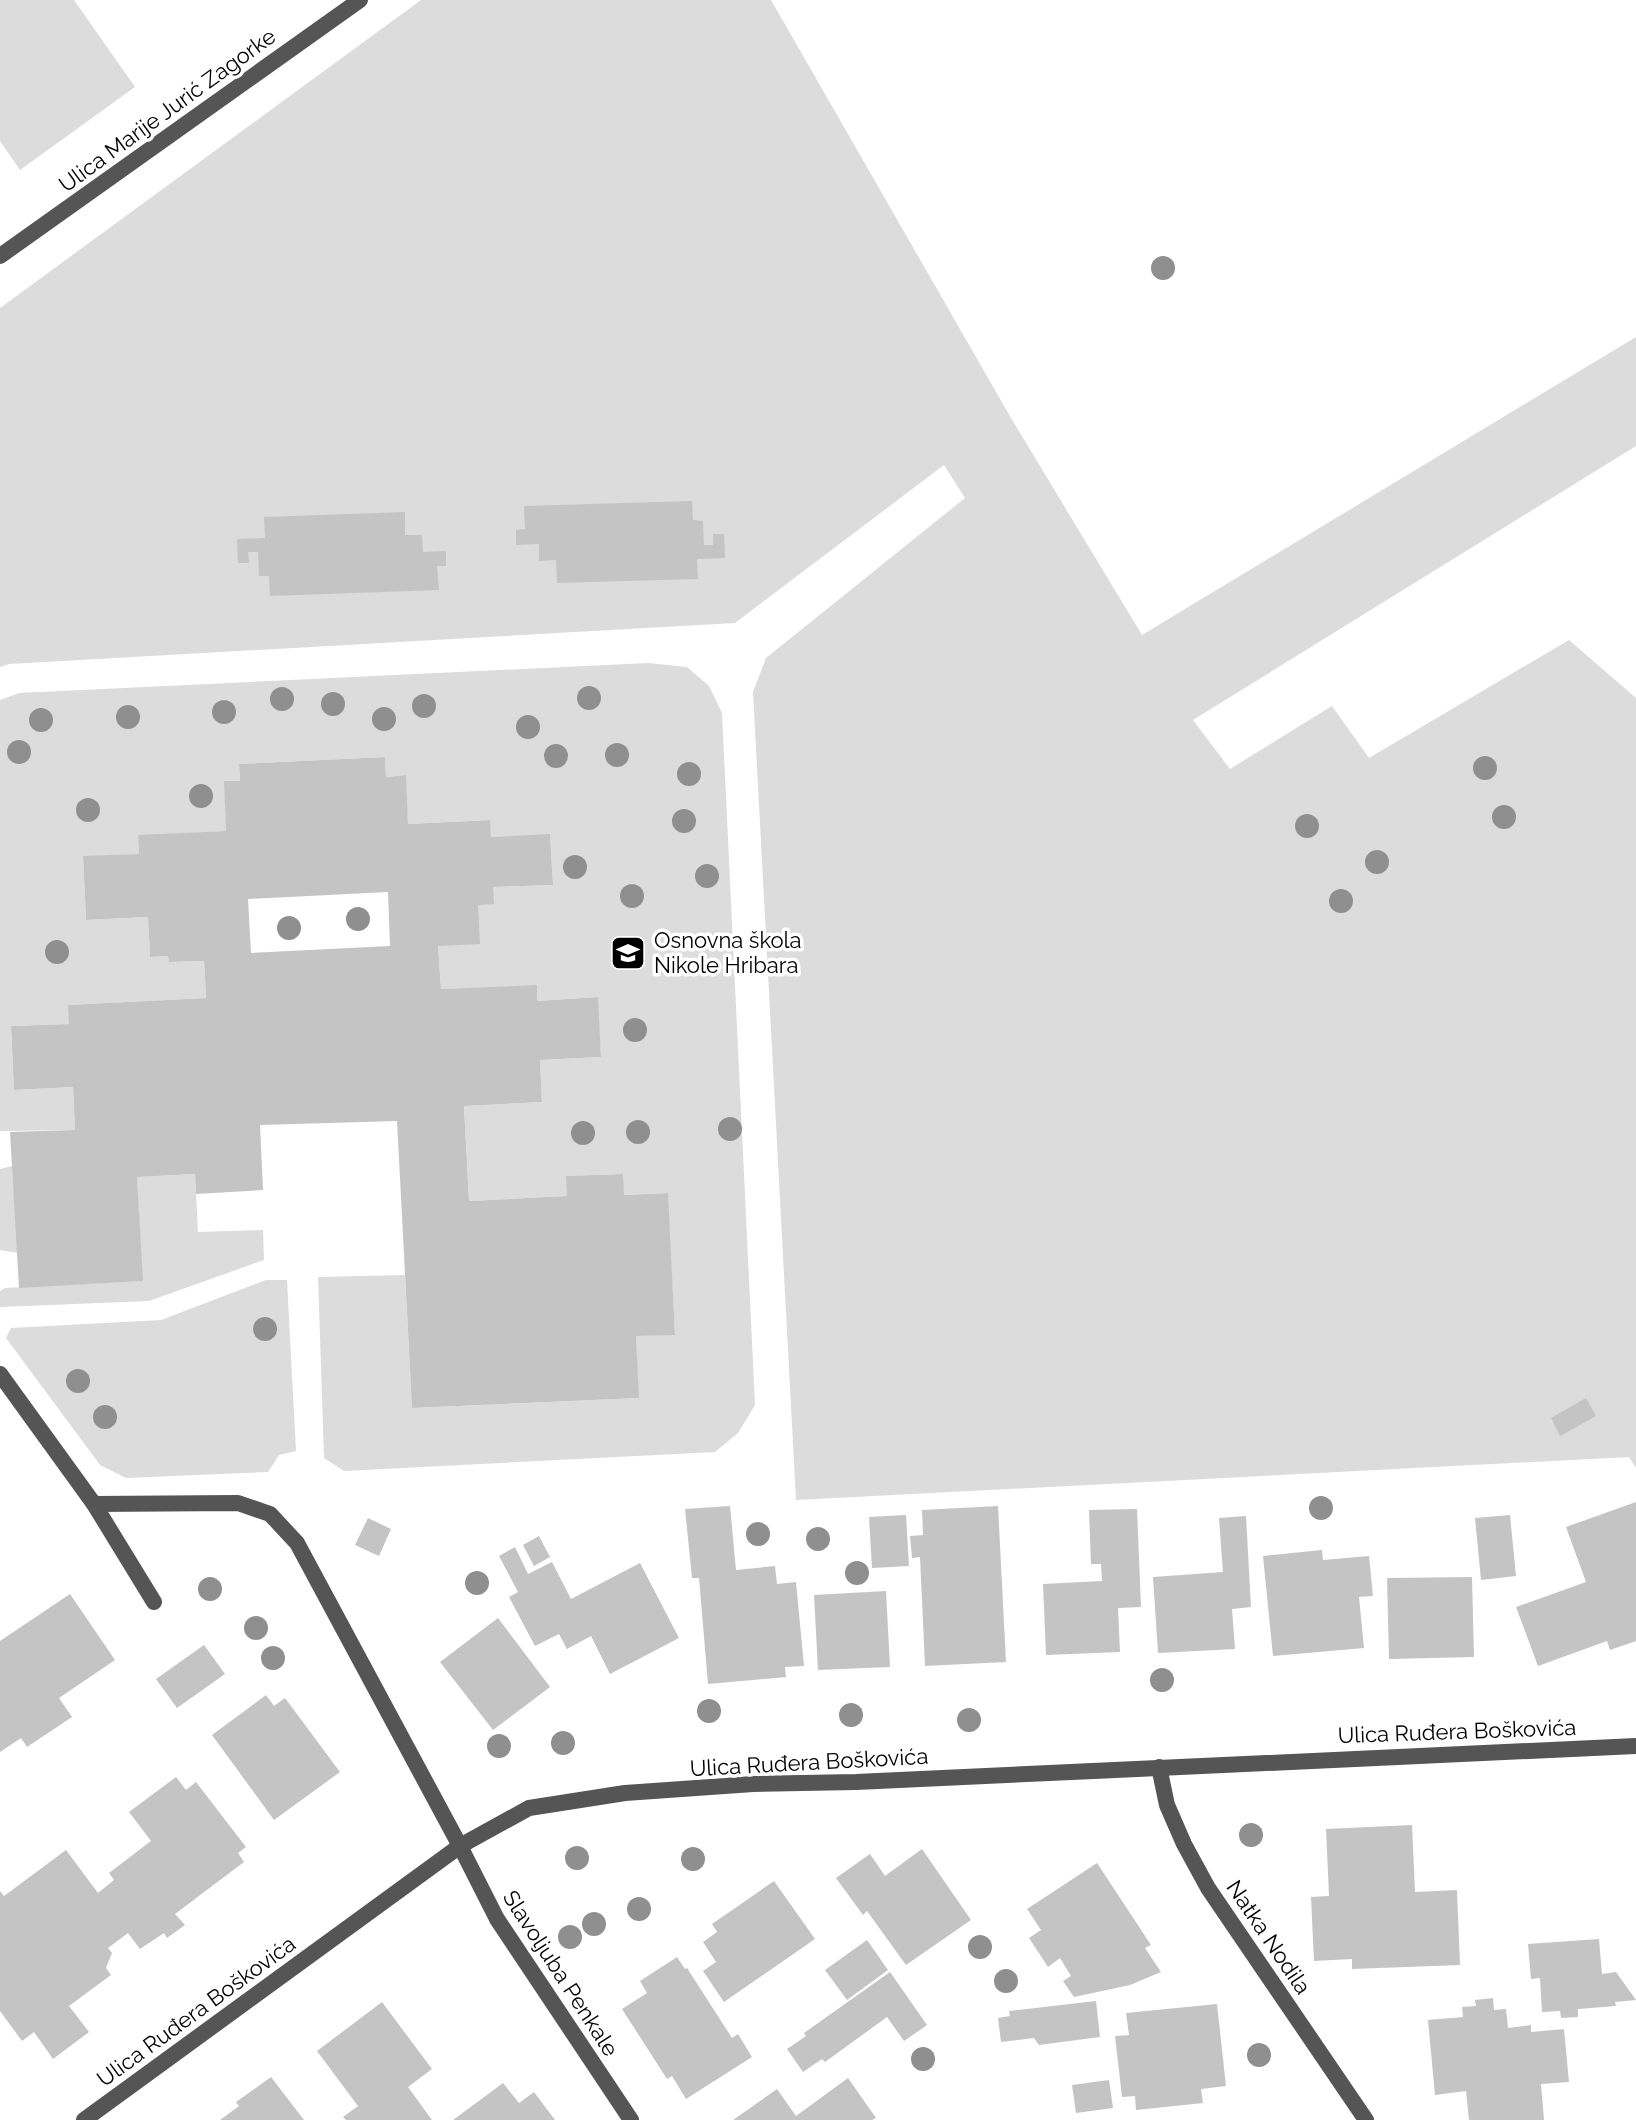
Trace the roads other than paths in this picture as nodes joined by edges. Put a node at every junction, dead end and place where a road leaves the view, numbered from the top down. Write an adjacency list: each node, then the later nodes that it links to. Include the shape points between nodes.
1 (360, 0): 2 (street, Ulica Marije Jurić Zagorke)
2 (0, 256)
3 (0, 1374): 4 (street)
4 (94, 1504): 5 (street); 8 (street, Slavoljuba Penkale, via 238,1503 278,1521 297,1543)
5 (154, 1602)
6 (1636, 1746): 7 (street, Ulica Ruđera Boškovića)
7 (1159, 1767): 8 (street, Ulica Ruđera Boškovića, via 625,1793 529,1808); 11 (street, Natka Nodila, via 1167,1805 1208,1888)
8 (460, 1846): 9 (street, Ulica Ruđera Boškovića); 10 (street, Slavoljuba Penkale, via 497,1919)
9 (84, 2120)
10 (631, 2120)
11 (1366, 2120)

